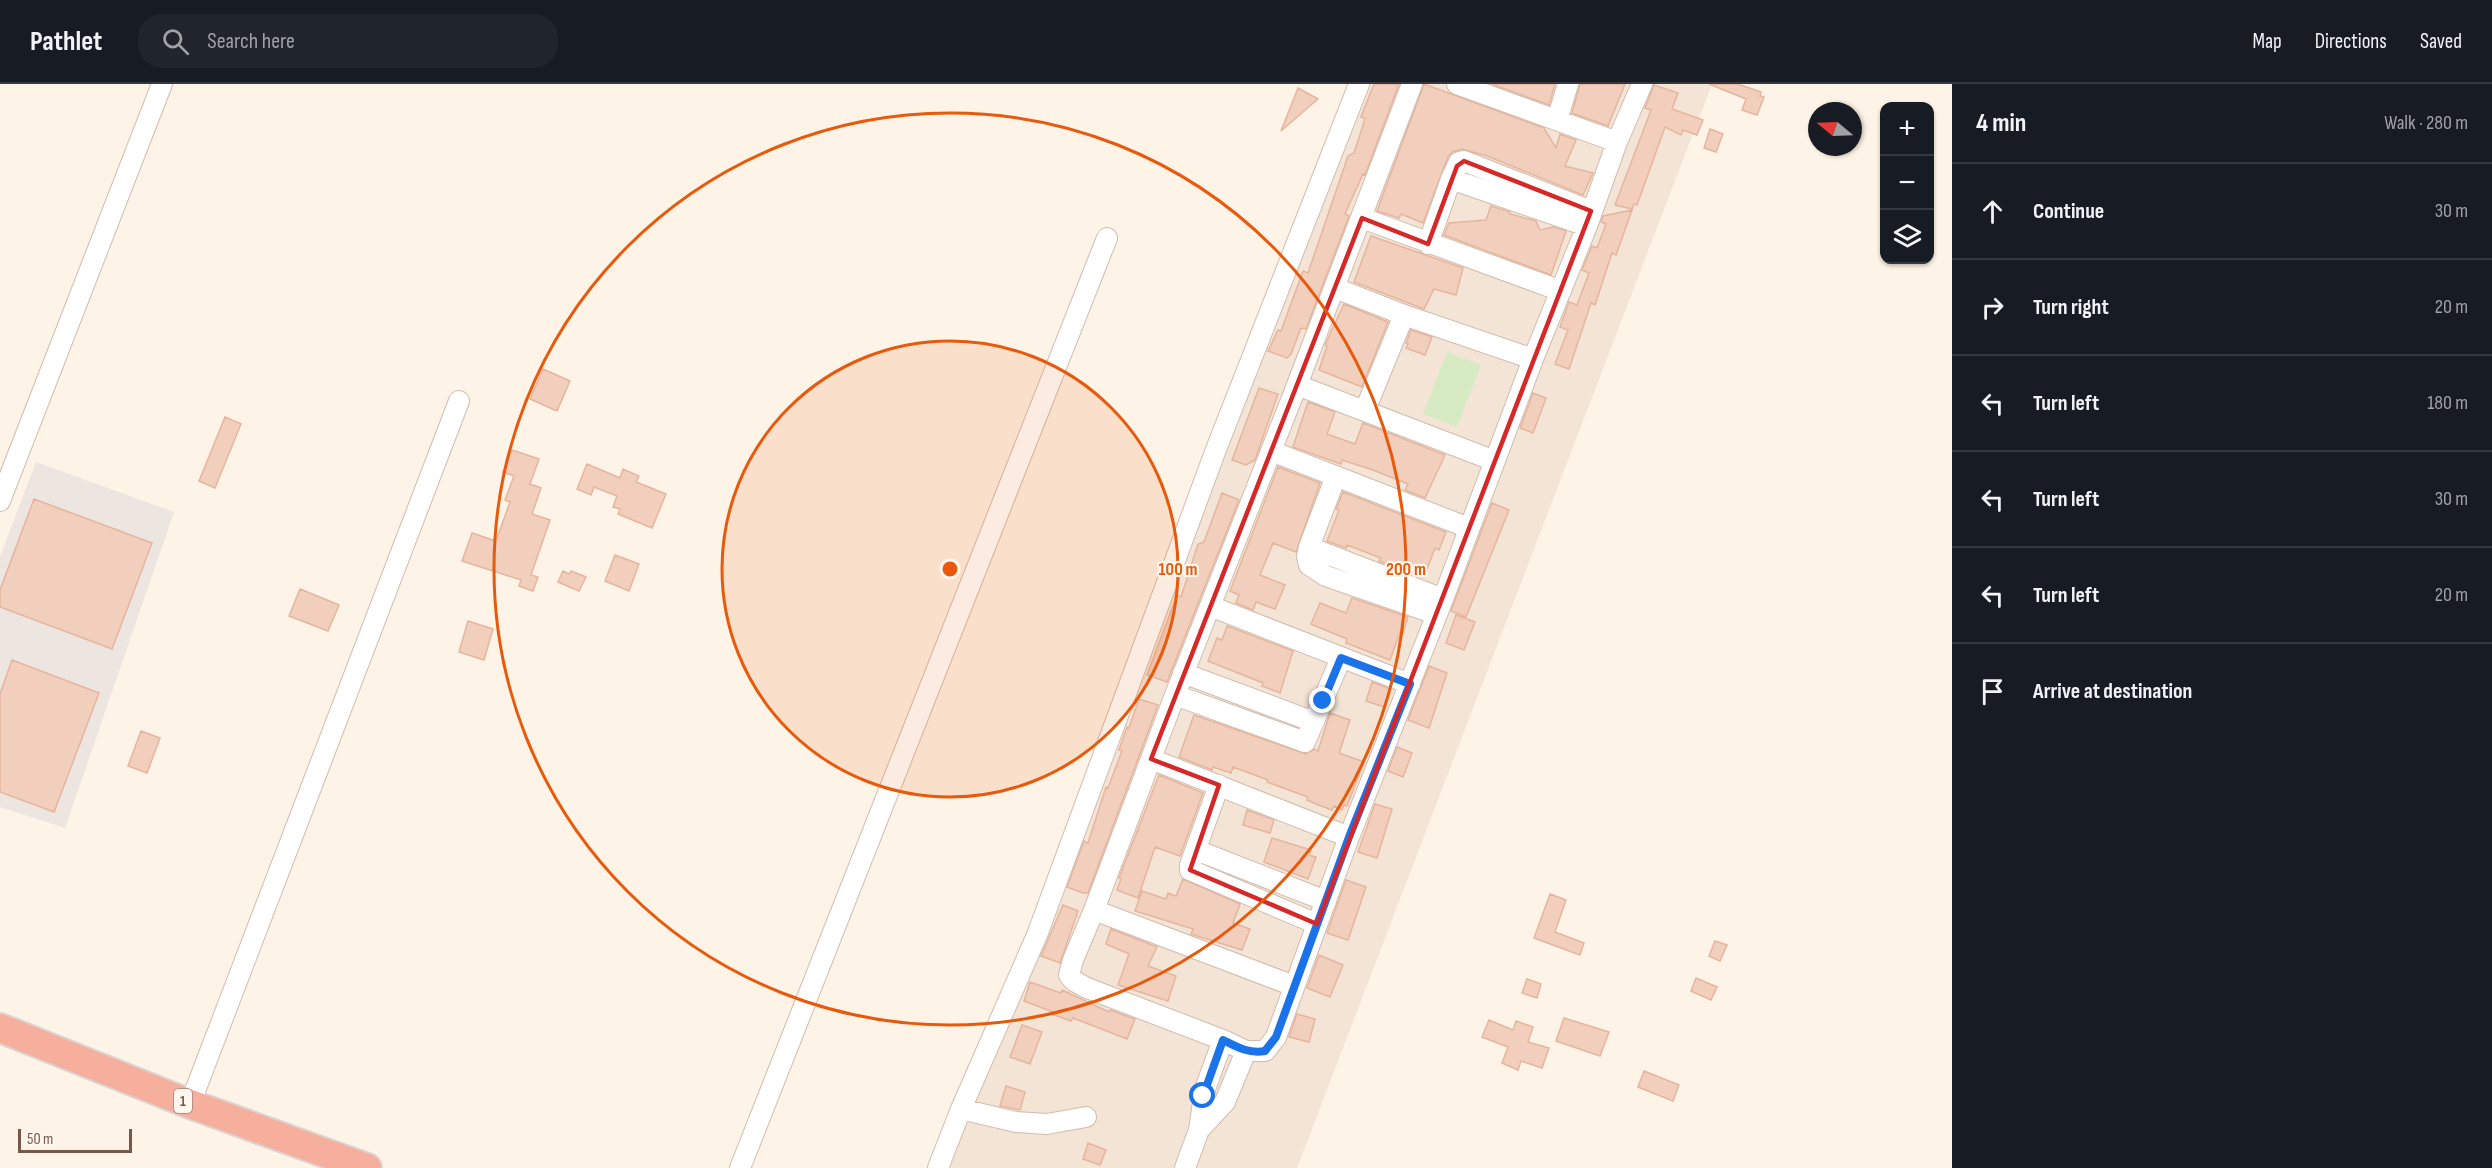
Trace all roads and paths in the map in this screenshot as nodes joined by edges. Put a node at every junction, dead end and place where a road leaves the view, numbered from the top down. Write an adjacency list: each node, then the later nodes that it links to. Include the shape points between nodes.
1 (162, 84): 23 (street)
2 (1359, 84): 44 (street, via 1215,452 1037,935)
3 (1412, 84): 9 (street)
4 (1457, 84): 7 (street)
5 (1568, 84): 7 (street)
6 (1642, 84): 8 (street)
7 (1557, 120): 8 (street)
8 (1617, 142): 10 (street)
9 (1362, 218): 12 (street); 13 (street)
10 (1589, 219): 12 (street, via 1464,161 1459,162 1451,179); 14 (street)
11 (1107, 238): 48 (street)
12 (1428, 244): 14 (street)
13 (1335, 288): 15 (street); 17 (street)
14 (1561, 291): 16 (street)
15 (1404, 315): 16 (street); 19 (street)
16 (1533, 359): 21 (street)
17 (1297, 385): 19 (street); 20 (street)
18 (459, 401): 43 (street)
19 (1365, 410): 21 (street)
20 (1271, 451): 22 (street); 25 (street)
21 (1495, 461): 24 (street)
22 (1336, 476): 24 (street); 26 (street, via 1309,547)
23 (0, 501)
24 (1469, 528): 26 (street)
25 (1210, 606): 27 (street); 28 (street)
26 (1440, 607): 29 (street)
27 (1341, 658): 29 (street); 31 (street)
28 (1183, 673): 30 (street); 31 (street)
29 (1410, 684): 34 (street)
30 (1174, 695): 31 (street, via 1301,742 1307,740); 32 (street)
31 (1314, 723)
32 (1151, 759): 33 (street); 37 (street)
33 (1220, 785): 34 (street); 35 (street)
34 (1349, 837): 36 (street)
35 (1196, 850): 36 (street); 38 (street, via 1191,870)
36 (1326, 901): 38 (street)
37 (1094, 910): 39 (street); 41 (street, via 1073,960 1069,975 1074,981)
38 (1317, 924): 39 (street)
39 (1294, 986): 42 (street, via 1276,1037 1265,1051)
40 (0, 1028): 43 (highway, 1)
41 (1223, 1040): 42 (street); 46 (street, via 1203,1096)
42 (1246, 1051): 46 (street, via 1224,1102)
43 (190, 1104): 47 (highway, 1)
44 (961, 1109): 45 (street, via 1016,1122 1047,1124); 49 (street)
45 (1086, 1117)
46 (1199, 1130): 50 (street)
47 (367, 1168)
48 (740, 1168)
49 (938, 1168)
50 (1185, 1168)

